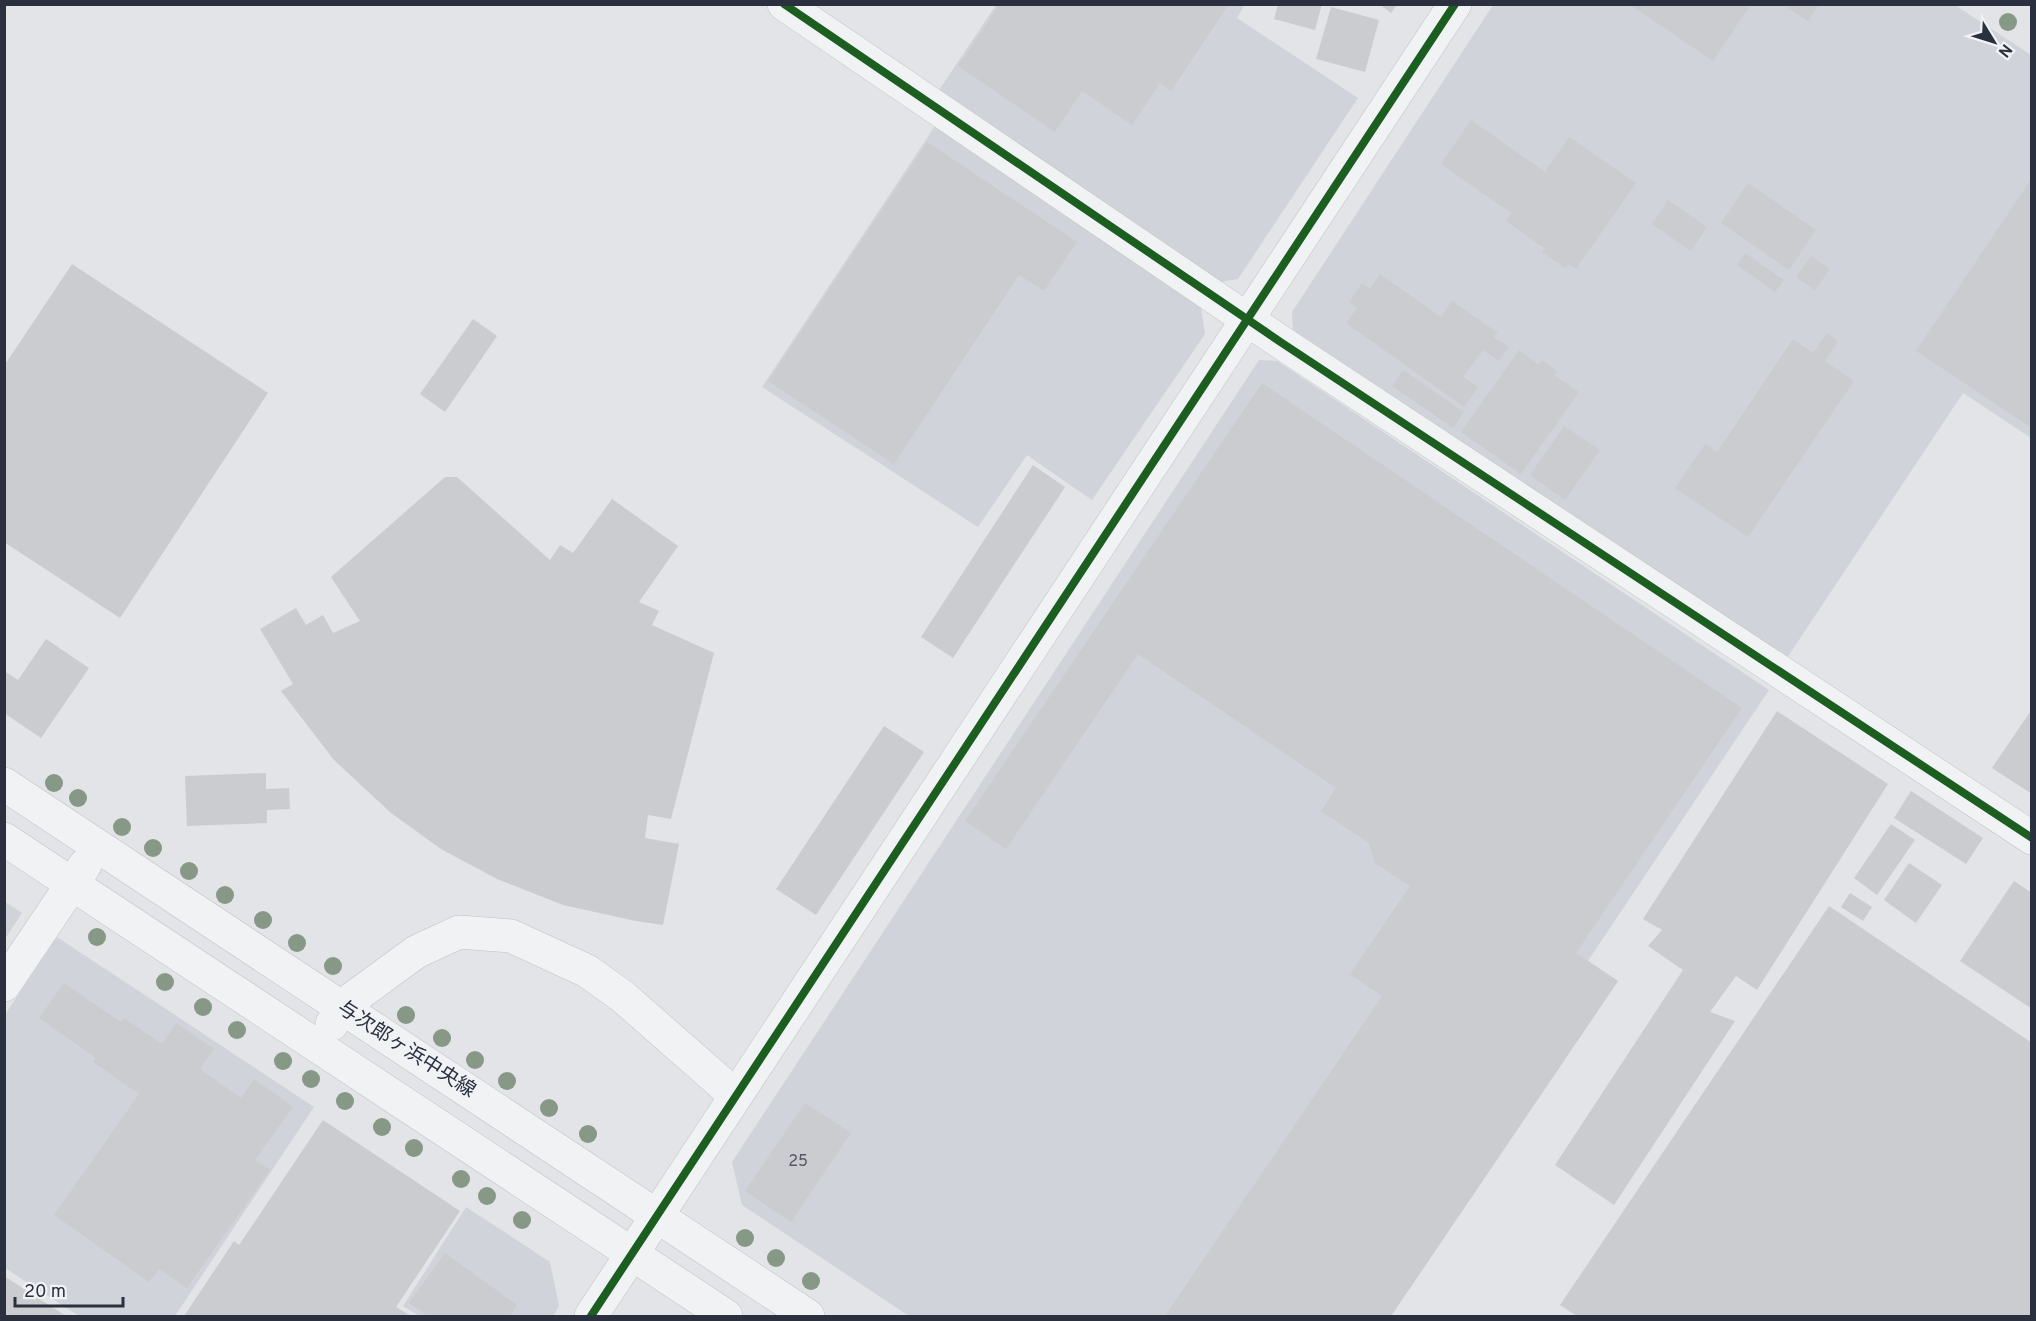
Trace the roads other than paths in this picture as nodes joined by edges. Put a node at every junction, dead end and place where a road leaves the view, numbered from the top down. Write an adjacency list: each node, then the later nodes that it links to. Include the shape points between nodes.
1 (784, 4): 3 (street)
2 (1455, 4): 3 (street)
3 (1247, 319): 5 (street); 12 (street)
4 (4, 784): 7 (street, 与次郎ヶ浜中央線)
5 (2031, 838)
6 (4, 839): 8 (street)
7 (97, 846): 8 (street); 10 (street, 与次郎ヶ浜中央線)
8 (73, 883): 9 (street); 11 (street)
9 (4, 985)
10 (341, 1007): 11 (street); 12 (street, via 416,952 459,932 511,936 587,971 664,1031); 13 (street, 与次郎ヶ浜中央線)
11 (318, 1046): 14 (street)
12 (736, 1096): 13 (street)
13 (657, 1216): 14 (street); 17 (street, 与次郎ヶ浜中央線)
14 (632, 1254): 15 (street); 16 (street)
15 (591, 1317)
16 (726, 1317)
17 (808, 1317)

